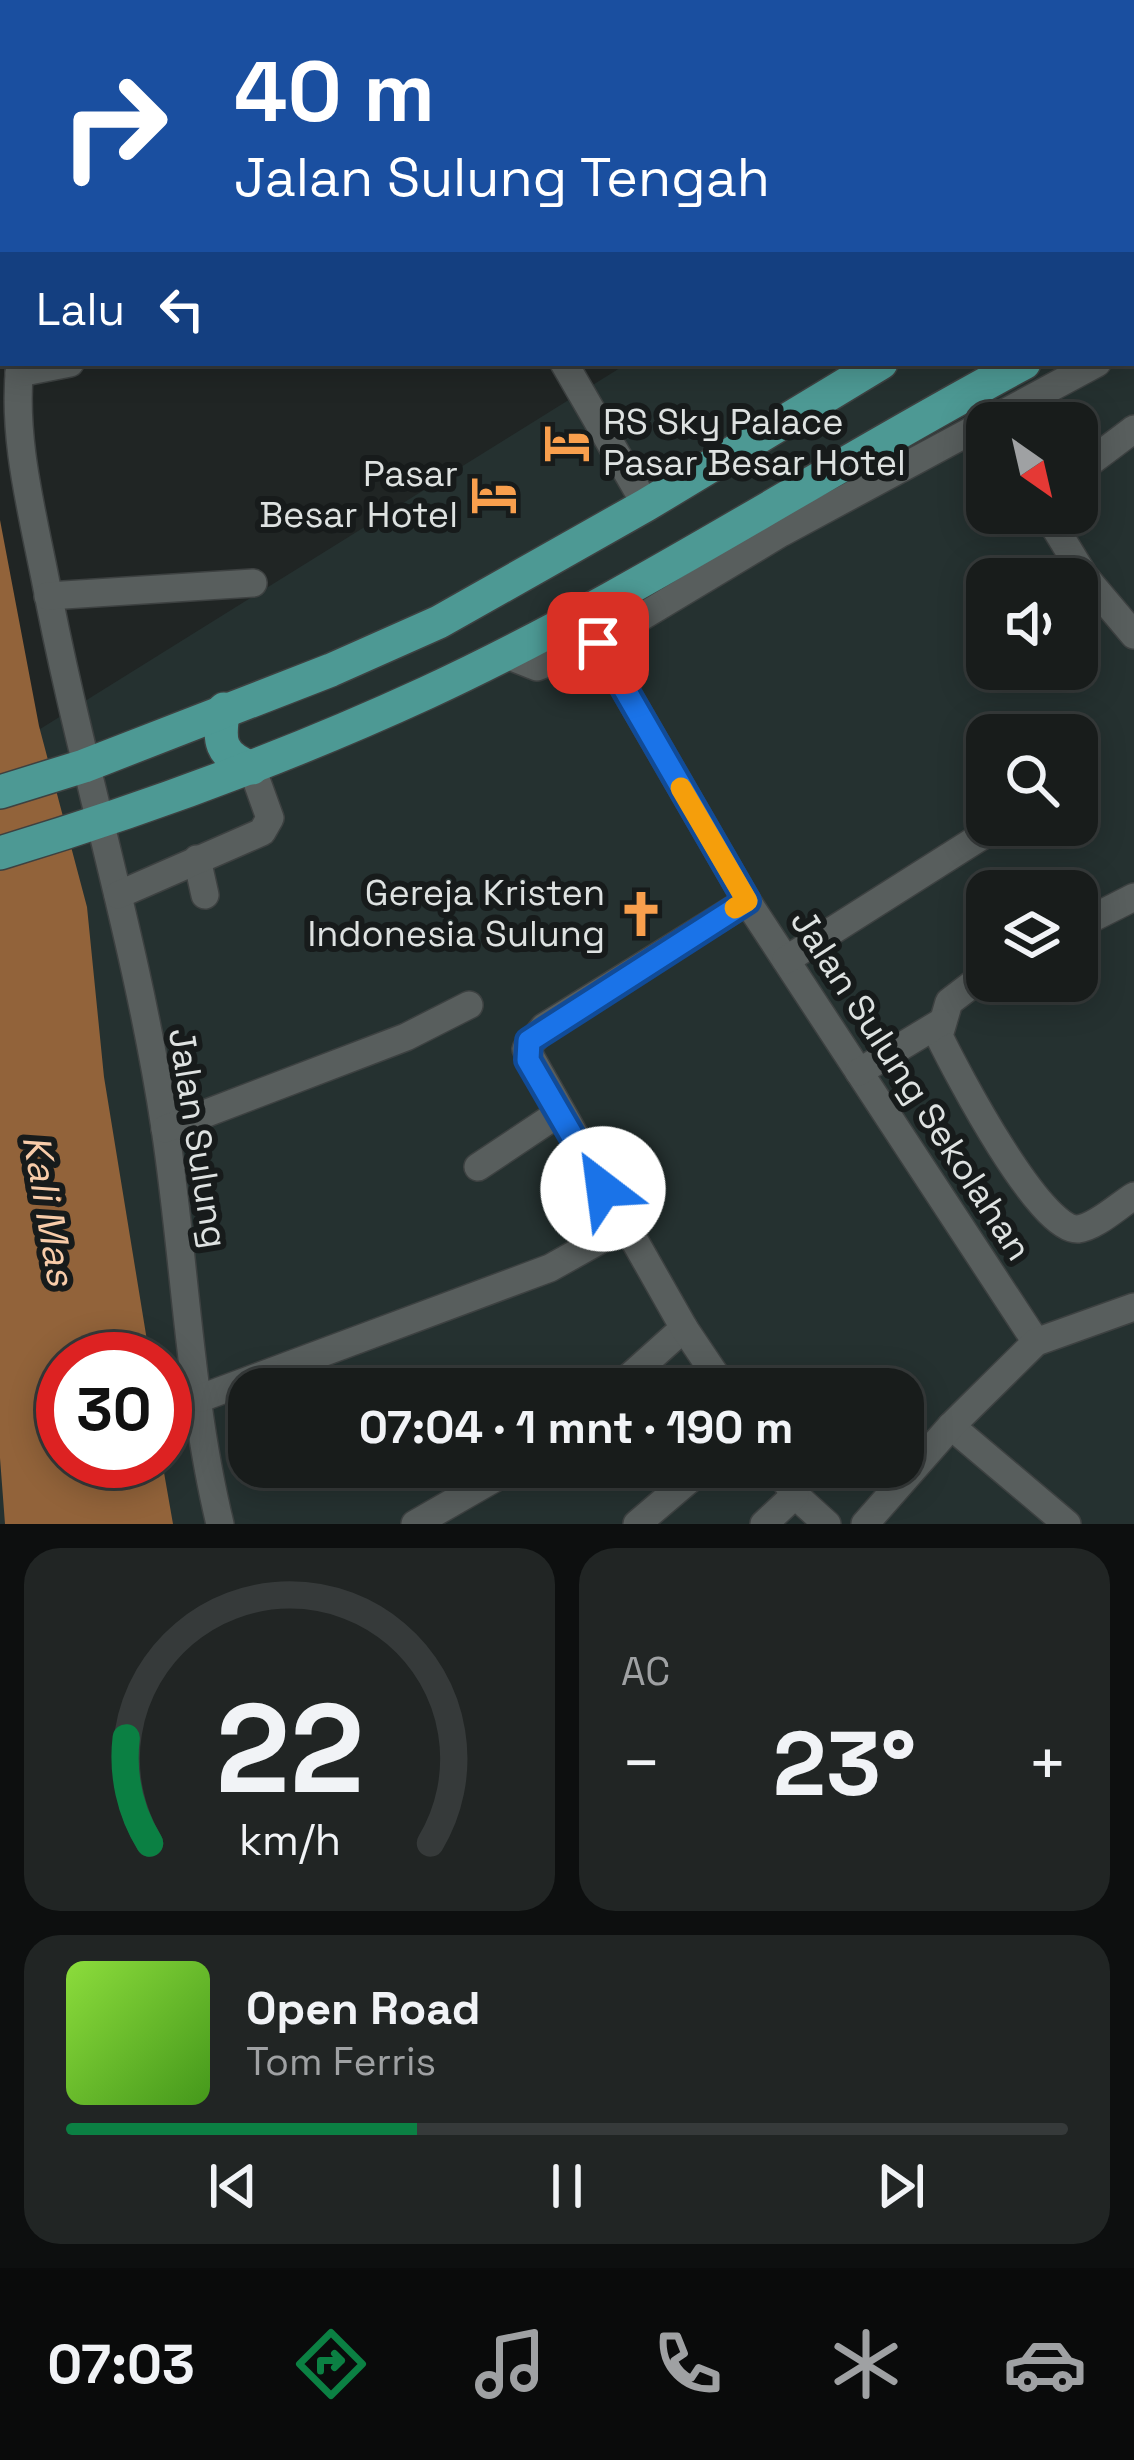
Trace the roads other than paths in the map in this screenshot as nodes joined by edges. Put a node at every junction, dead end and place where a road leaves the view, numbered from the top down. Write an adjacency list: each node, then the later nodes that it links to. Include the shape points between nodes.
1 (566, 366): 11 (street)
2 (875, 366): 11 (main road)
3 (1020, 366): 10 (main road)
4 (1091, 366): 6 (street)
5 (20, 368): 14 (street, Jalan Sulung, via 16,407)
6 (1024, 402)
7 (966, 429): 10 (street)
8 (1134, 429): 9 (street)
9 (1098, 456)
10 (886, 457): 16 (street); 17 (main road)
11 (646, 506): 18 (main road, via 439,622)
12 (1059, 534): 15 (street)
13 (253, 583): 14 (street)
14 (48, 596): 20 (street, Jalan Sulung)
15 (1134, 635)
16 (598, 643): 17 (street, via 537,667); 29 (street, Jalan Sulung Sekolahan)
17 (504, 654): 19 (main road)
18 (224, 709): 19 (main road, via 221,746); 20 (main road)
19 (252, 768): 22 (main road); 25 (street, via 270,818 266,828)
20 (70, 771): 21 (main road); 22 (street, Jalan Sulung)
21 (0, 791)
22 (86, 826): 24 (main road); 26 (street, Jalan Sulung)
23 (966, 846): 31 (street)
24 (0, 853)
25 (197, 859): 26 (street); 27 (street)
26 (118, 895): 37 (street, Jalan Sulung)
27 (205, 895)
28 (1134, 897): 30 (street)
29 (747, 901): 31 (street, Jalan Sulung Sekolahan); 36 (street, via 534,1035 528,1060)
30 (1098, 915)
31 (786, 960): 35 (street, Jalan Sulung Sekolahan)
32 (966, 984): 34 (street)
33 (470, 1005): 37 (street)
34 (940, 1023): 35 (street); 39 (street, via 960,1075 1053,1217 1084,1228)
35 (859, 1072): 43 (street, Jalan Sulung Sekolahan)
36 (559, 1113): 38 (street); 40 (street)
37 (165, 1129): 46 (street, Jalan Sulung)
38 (478, 1167)
39 (1134, 1196)
40 (625, 1226): 42 (street); 46 (street, via 550,1268)
41 (1134, 1307): 43 (street)
42 (684, 1328): 44 (street); 45 (street)
43 (1036, 1342): 47 (street)
44 (639, 1368)
45 (711, 1368)
46 (201, 1397): 52 (street, Jalan Sulung)
47 (951, 1426): 57 (street); 58 (street)
48 (478, 1488): 53 (street)
49 (680, 1488): 54 (street)
50 (790, 1488): 51 (street)
51 (795, 1495): 55 (street); 56 (street)
52 (220, 1524)
53 (416, 1524)
54 (638, 1524)
55 (764, 1524)
56 (827, 1524)
57 (865, 1524)
58 (1067, 1524)

